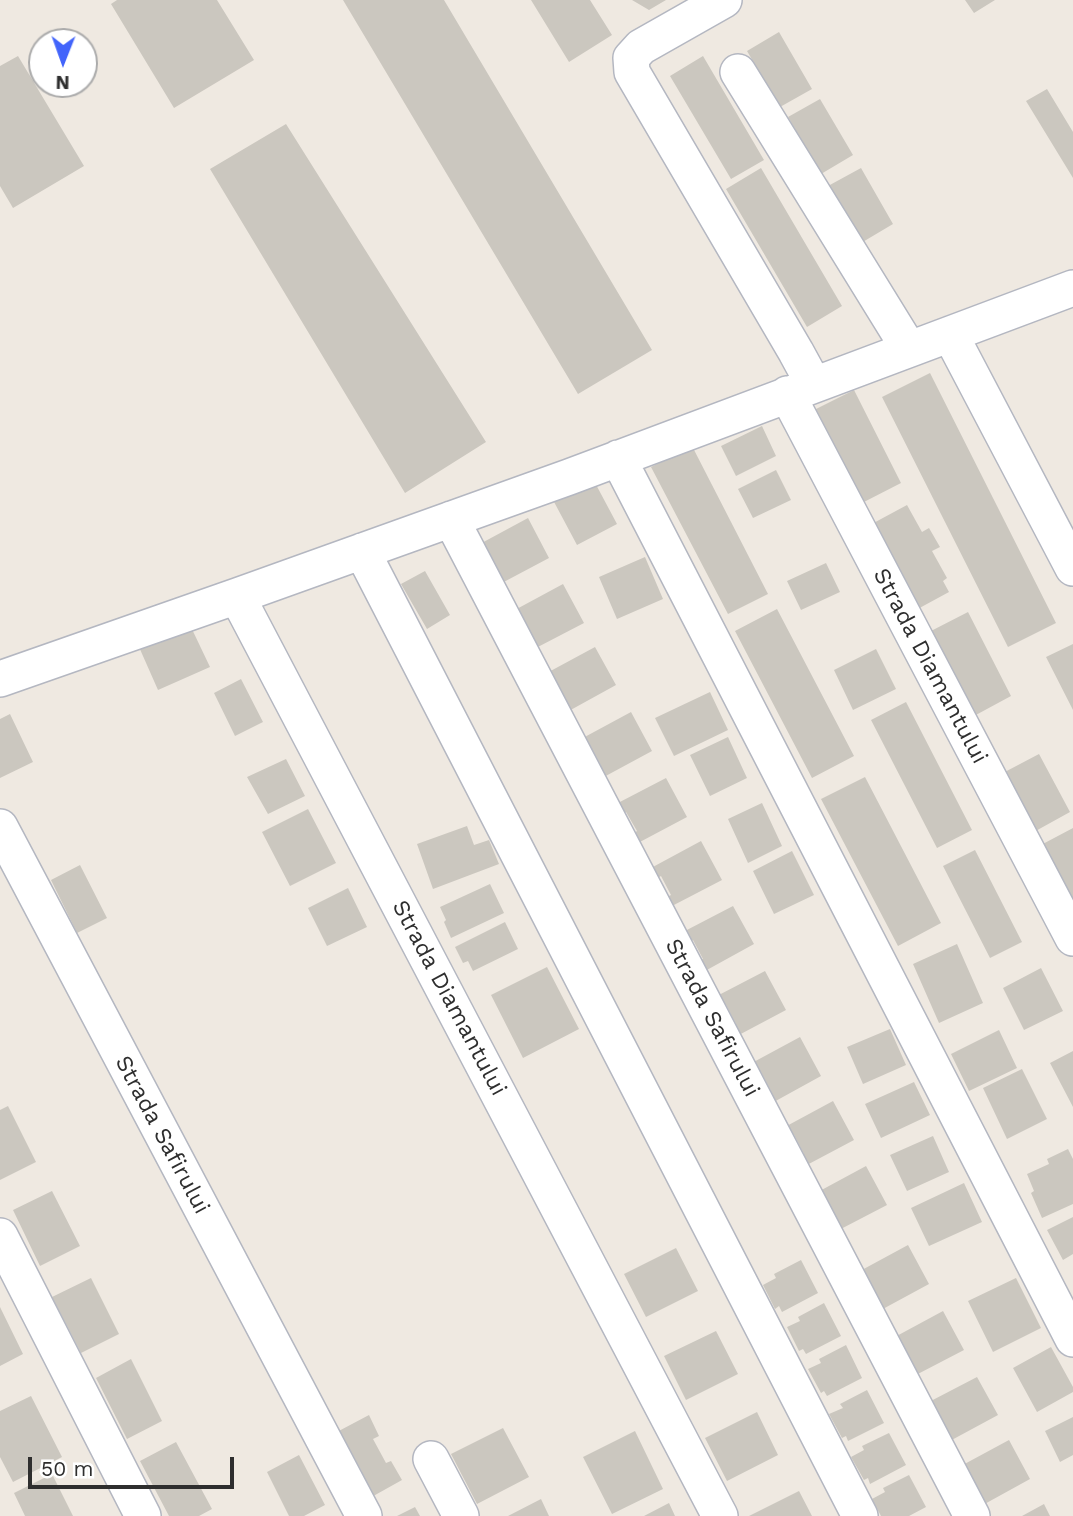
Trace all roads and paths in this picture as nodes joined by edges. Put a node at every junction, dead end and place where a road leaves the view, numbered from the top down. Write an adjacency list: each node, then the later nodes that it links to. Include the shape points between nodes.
1 (724, 0): 6 (street, Strada Diamantului, via 641,47 631,58 632,72 796,352)
2 (738, 72): 5 (street)
3 (1073, 288): 4 (street)
4 (950, 334): 5 (street); 10 (street)
5 (909, 349): 6 (street)
6 (801, 390): 7 (street); 14 (street, Strada Diamantului)
7 (618, 458): 8 (street); 16 (street)
8 (451, 519): 9 (street); 23 (street, Strada Safirului)
9 (362, 551): 11 (street); 22 (street)
10 (1073, 568)
11 (237, 596): 12 (street); 21 (street, Strada Diamantului)
12 (0, 679)
13 (0, 827): 19 (street, Strada Safirului)
14 (1073, 937)
15 (0, 1236): 18 (street)
16 (1073, 1339)
17 (431, 1459): 20 (street)
18 (142, 1516)
19 (364, 1516)
20 (461, 1516)
21 (720, 1516)
22 (860, 1516)
23 (972, 1516)

